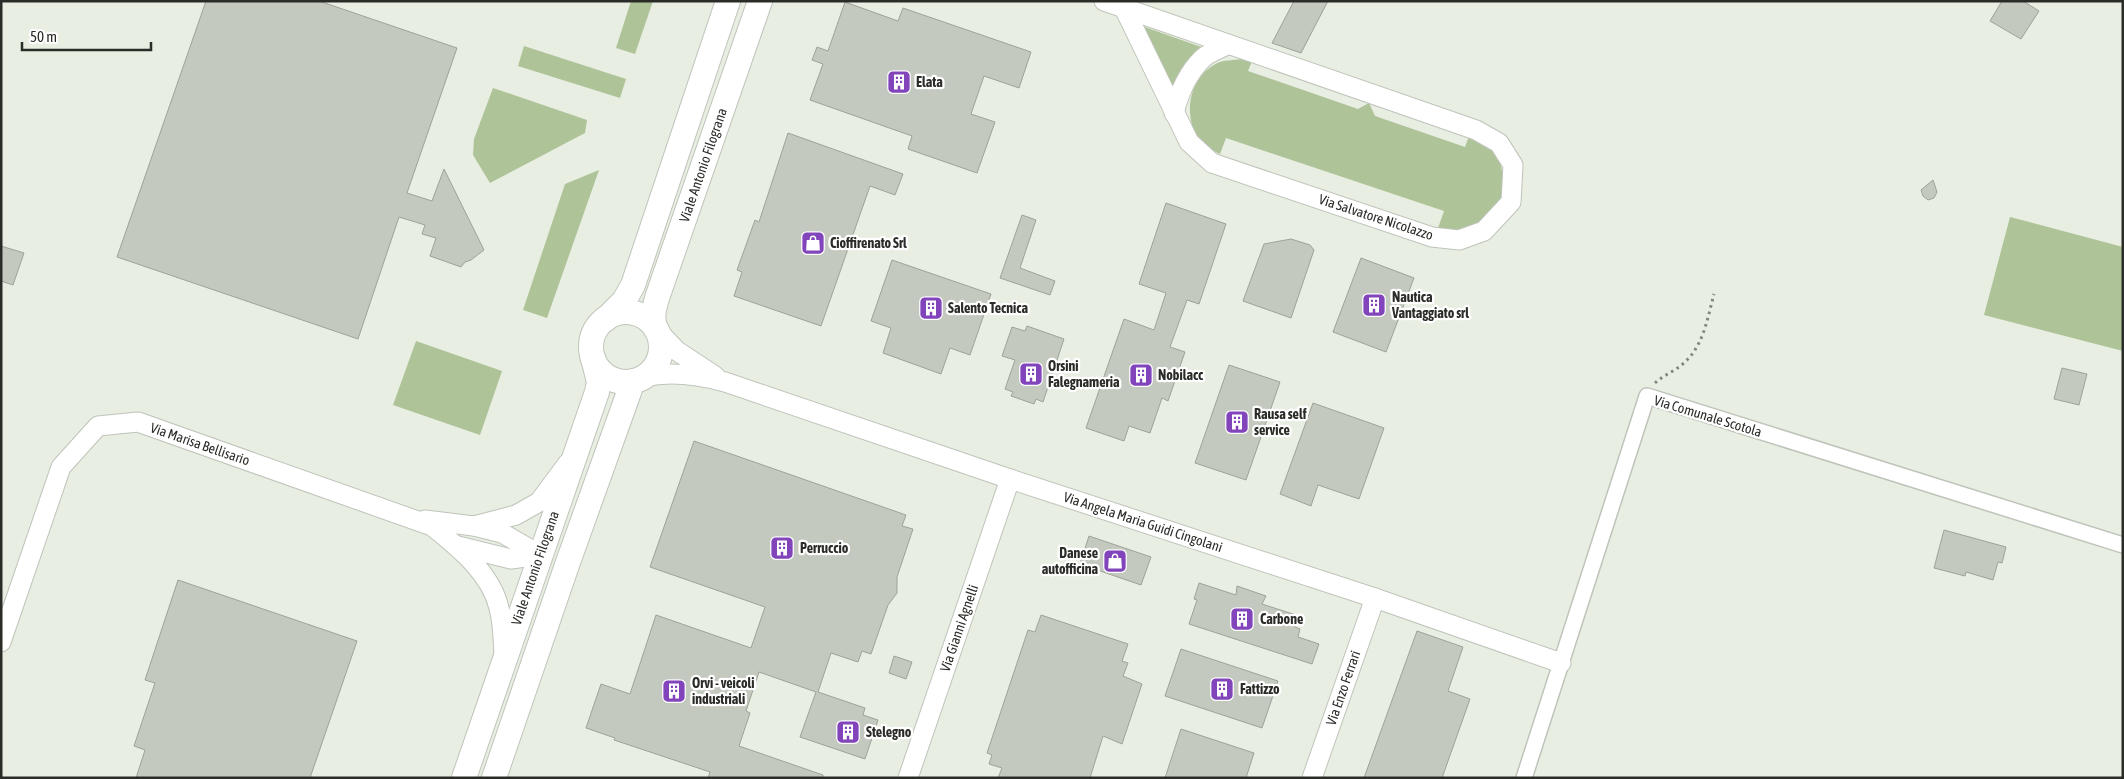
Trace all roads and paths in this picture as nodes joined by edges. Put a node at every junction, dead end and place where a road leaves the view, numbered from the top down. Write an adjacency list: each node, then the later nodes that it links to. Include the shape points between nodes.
1 (728, 1): 8 (main road, Viale Antonio Filograna, via 633,285)
2 (760, 1): 9 (main road, Viale Antonio Filograna, via 657,298 653,318)
3 (1104, 1): 4 (street, Via Salvatore Nicolazzo)
4 (1124, 8): 5 (street, Via Salvatore Nicolazzo); 6 (street, Via Salvatore Nicolazzo)
5 (1227, 45): 6 (street, via 1203,58 1179,93); 6 (street, Via Salvatore Nicolazzo, via 1476,130 1499,143 1513,165 1511,202 1484,231 1459,240 1432,237 1212,163 1189,142)
6 (1174, 113)
7 (1714, 294): 13 (path, via 1703,335 1694,352 1654,385)
8 (606, 319): 9 (main road, via 627,312 639,315); 10 (main road, via 593,336)
9 (656, 329): 11 (main road, via 661,350 652,370); 12 (street, via 677,351)
10 (593, 358): 11 (main road, via 604,375 618,381); 14 (main road, Viale Antonio Filograna, via 599,382)
11 (638, 379): 12 (street, via 659,374 706,377); 21 (main road, Viale Antonio Filograna)
12 (725, 382): 15 (street, Via Angela Maria Guidi Cingolani)
13 (1647, 396): 19 (street, Via Comunale Scotola); 25 (street, Via Comunale Scotola)
14 (577, 449): 17 (street, Via Marisa Bellisario, via 539,502 516,515); 20 (main road, Viale Antonio Filograna)
15 (1010, 479): 22 (street, Via Angela Maria Guidi Cingolani); 28 (street, Via Gianni Agnelli)
16 (414, 518): 17 (street, Via Marisa Bellisario); 18 (street, Via Marisa Bellisario, via 432,526); 23 (street, Via Marisa Bellisario, via 138,422 98,426 61,468)
17 (474, 526): 20 (street, Via Marisa Bellisario, via 502,533)
18 (458, 546): 20 (street, Via Marisa Bellisario, via 511,559); 24 (street, Via Marisa Bellisario, via 484,577 499,606)
19 (2123, 546)
20 (540, 555): 21 (main road); 24 (main road, Viale Antonio Filograna)
21 (566, 565): 27 (main road, Viale Antonio Filograna)
22 (1374, 598): 25 (street, Via Angela Maria Guidi Cingolani); 29 (street, Via Enzo Ferrari)
23 (1, 642)
24 (504, 659): 26 (main road, Viale Antonio Filograna)
25 (1561, 663): 30 (street, Via Comunale Scotola)
26 (464, 778)
27 (494, 778)
28 (908, 778)
29 (1312, 778)
30 (1524, 778)

